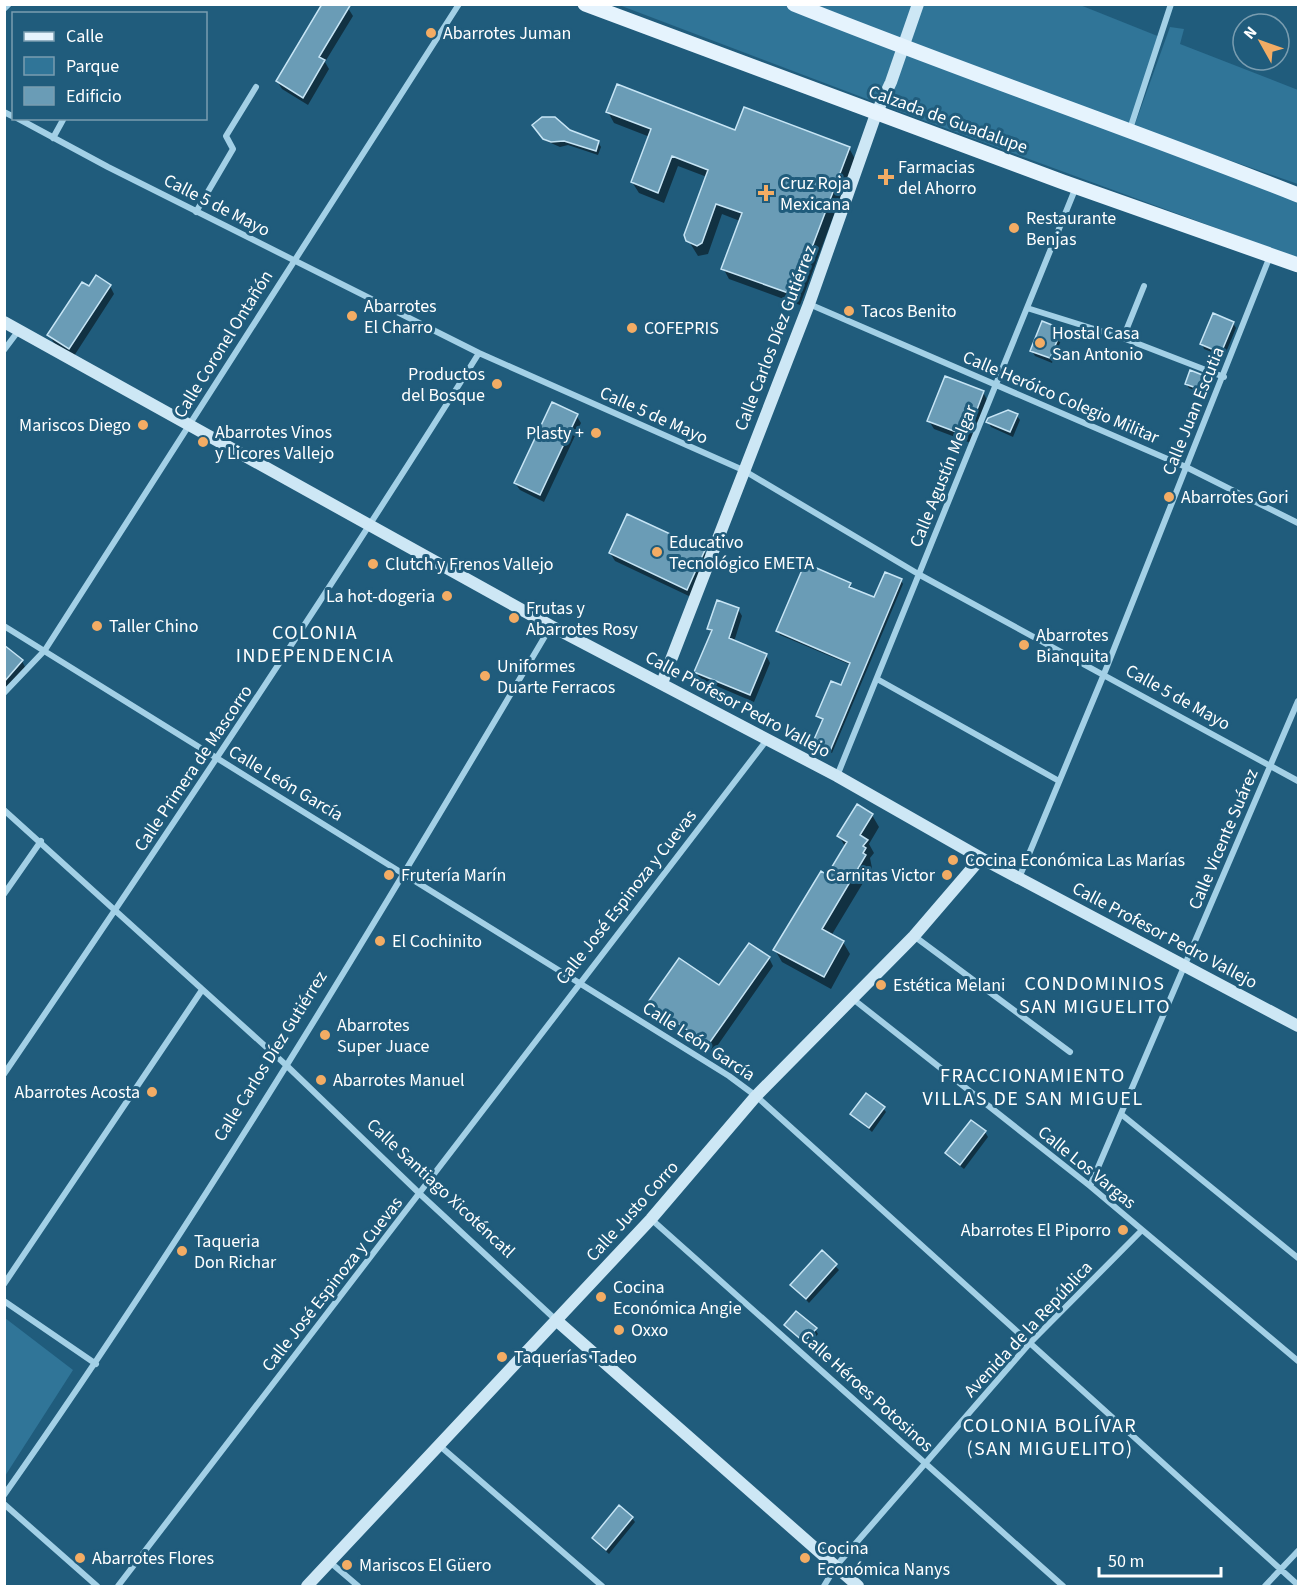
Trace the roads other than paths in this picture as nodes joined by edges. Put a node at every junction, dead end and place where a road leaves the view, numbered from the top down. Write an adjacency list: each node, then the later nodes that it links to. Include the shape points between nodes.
1 (9, 4): 7 (street)
2 (459, 4): 19 (street, Calle Coronel Ontañón)
3 (585, 4): 10 (main road, Calzada de Guadalupe)
4 (794, 4): 8 (main road)
5 (918, 4): 8 (street, Calle Carlos Díez Gutiérrez)
6 (1171, 4): 13 (street)
7 (4, 9)
8 (903, 48): 10 (street, Calle Carlos Díez Gutiérrez); 13 (main road)
9 (256, 87): 17 (street, via 226,136 233,149)
10 (876, 114): 15 (main road, Calzada de Guadalupe); 22 (street, Calle Carlos Díez Gutiérrez)
11 (19, 120): 14 (street, Calle 5 de Mayo)
12 (63, 120): 14 (street)
13 (1130, 129): 16 (main road)
14 (53, 138): 17 (street, Calle 5 de Mayo)
15 (1076, 186): 18 (main road, Calzada de Guadalupe); 23 (street, Calle Agustín Melgar)
16 (1299, 195)
17 (196, 212): 19 (street, Calle 5 de Mayo)
18 (1270, 256): 20 (main road, Calzada de Guadalupe); 29 (street, Calle Juan Escutia)
19 (292, 260): 28 (street, Calle 5 de Mayo); 31 (street, Calle Coronel Ontañón)
20 (1299, 266)
21 (1144, 286): 26 (street)
22 (809, 304): 30 (street, Calle Heróico Colegio Militar); 33 (street, Calle Carlos Díez Gutiérrez)
23 (1027, 308): 26 (street); 30 (street, Calle Agustín Melgar)
24 (4, 322): 25 (street, Calle Profesor Pedro Vallejo)
25 (18, 330): 27 (street); 31 (street, Calle Profesor Pedro Vallejo)
26 (1123, 338): 29 (street)
27 (4, 350)
28 (479, 353): 33 (street, Calle 5 de Mayo); 35 (street, Calle Primera de Mascorro)
29 (1224, 377): 32 (street, Calle Juan Escutia)
30 (996, 387): 32 (street, Calle Heróico Colegio Militar); 36 (street, Calle Agustín Melgar)
31 (189, 426): 35 (street, Calle Profesor Pedro Vallejo); 39 (street, Calle Coronel Ontañón)
32 (1186, 467): 34 (street, Calle Heróico Colegio Militar); 40 (street, Calle Juan Escutia)
33 (744, 470): 36 (street, Calle 5 de Mayo); 42 (street, Calle Carlos Díez Gutiérrez)
34 (1299, 523)
35 (371, 526): 38 (street, Calle Profesor Pedro Vallejo); 46 (street, Calle Primera de Mascorro)
36 (920, 575): 40 (street, Calle 5 de Mayo); 41 (street, Calle Agustín Melgar)
37 (4, 626): 39 (street, Calle León García)
38 (551, 626): 42 (street, Calle Profesor Pedro Vallejo); 54 (street, Calle Carlos Díez Gutiérrez)
39 (45, 650): 43 (street, Calle Coronel Ontañón); 46 (street, Calle León García)
40 (1104, 674): 47 (street, Calle 5 de Mayo); 49 (street, Calle Juan Escutia)
41 (877, 679): 48 (street, Calle Agustín Melgar); 49 (street)
42 (662, 683): 45 (street, Calle Profesor Pedro Vallejo)
43 (4, 693)
44 (1299, 701): 47 (street, Calle Vicente Suárez)
45 (766, 741): 48 (street, Calle Profesor Pedro Vallejo); 60 (street, Calle José Espinoza y Cuevas)
46 (218, 760): 54 (street, Calle León García); 57 (street, Calle Primera de Mascorro)
47 (1271, 765): 50 (street, Calle 5 de Mayo); 59 (street, Calle Vicente Suárez)
48 (837, 776): 53 (street, Calle Profesor Pedro Vallejo)
49 (1059, 781): 55 (street, Calle Juan Escutia)
50 (1299, 781)
51 (4, 810): 52 (street, Calle Santiago Xicoténcatl)
52 (41, 841): 56 (street); 57 (street, Calle Santiago Xicoténcatl)
53 (981, 858): 55 (street, Calle Profesor Pedro Vallejo); 58 (street, Calle Justo Corro)
54 (406, 873): 60 (street, Calle León García); 65 (street, Calle Carlos Díez Gutiérrez)
55 (1019, 878): 59 (street, Calle Profesor Pedro Vallejo)
56 (4, 894)
57 (116, 910): 61 (street, Calle Santiago Xicoténcatl); 66 (street, Calle Primera de Mascorro)
58 (914, 936): 62 (street, Calle Justo Corro); 64 (street)
59 (1185, 967): 63 (street, Calle Profesor Pedro Vallejo); 68 (street, Calle Vicente Suárez)
60 (579, 982): 67 (street, Calle León García); 70 (street, Calle José Espinoza y Cuevas)
61 (202, 990): 65 (street, Calle Santiago Xicoténcatl); 74 (street)
62 (853, 999): 67 (street, Calle Justo Corro); 69 (street, Calle Los Vargas)
63 (1299, 1026)
64 (1070, 1052)
65 (286, 1065): 70 (street, Calle Santiago Xicoténcatl); 79 (street, Calle Carlos Díez Gutiérrez)
66 (4, 1074)
67 (756, 1096): 71 (street, Calle Justo Corro); 77 (street, Calle León García)
68 (1121, 1114): 69 (street, Calle Vicente Suárez); 73 (street)
69 (1090, 1186): 72 (street, Calle Los Vargas)
70 (420, 1194): 76 (street, Calle Santiago Xicoténcatl); 90 (street, Calle José Espinoza y Cuevas)
71 (651, 1219): 76 (street, Calle Justo Corro); 81 (street, Calle Héroes Potosinos)
72 (1141, 1231): 77 (street, Avenida de la República); 78 (street, Calle Los Vargas)
73 (1299, 1258)
74 (4, 1284)
75 (4, 1301): 79 (street)
76 (556, 1320): 80 (street, Calle Justo Corro); 86 (street, Calle Santiago Xicoténcatl)
77 (1029, 1344): 81 (street, Avenida de la República); 87 (street, Calle León García)
78 (1299, 1361)
79 (96, 1364): 82 (street, Calle Carlos Díez Gutiérrez)
80 (440, 1446): 85 (street, Calle Justo Corro); 93 (street)
81 (927, 1465): 86 (street, Avenida de la República); 96 (street, Calle Héroes Potosinos)
82 (4, 1495)
83 (4, 1504): 89 (street)
84 (1299, 1551): 87 (street)
85 (331, 1563): 91 (street, Calle Justo Corro); 92 (street)
86 (836, 1566): 94 (street, Avenida de la República); 95 (street, Calle Santiago Xicoténcatl)
87 (1281, 1569): 88 (street, Calle León García); 97 (street)
88 (1299, 1585)
89 (97, 1587)
90 (118, 1587)
91 (307, 1587)
92 (358, 1587)
93 (602, 1587)
94 (824, 1587)
95 (858, 1587)
96 (1063, 1587)
97 (1265, 1587)

